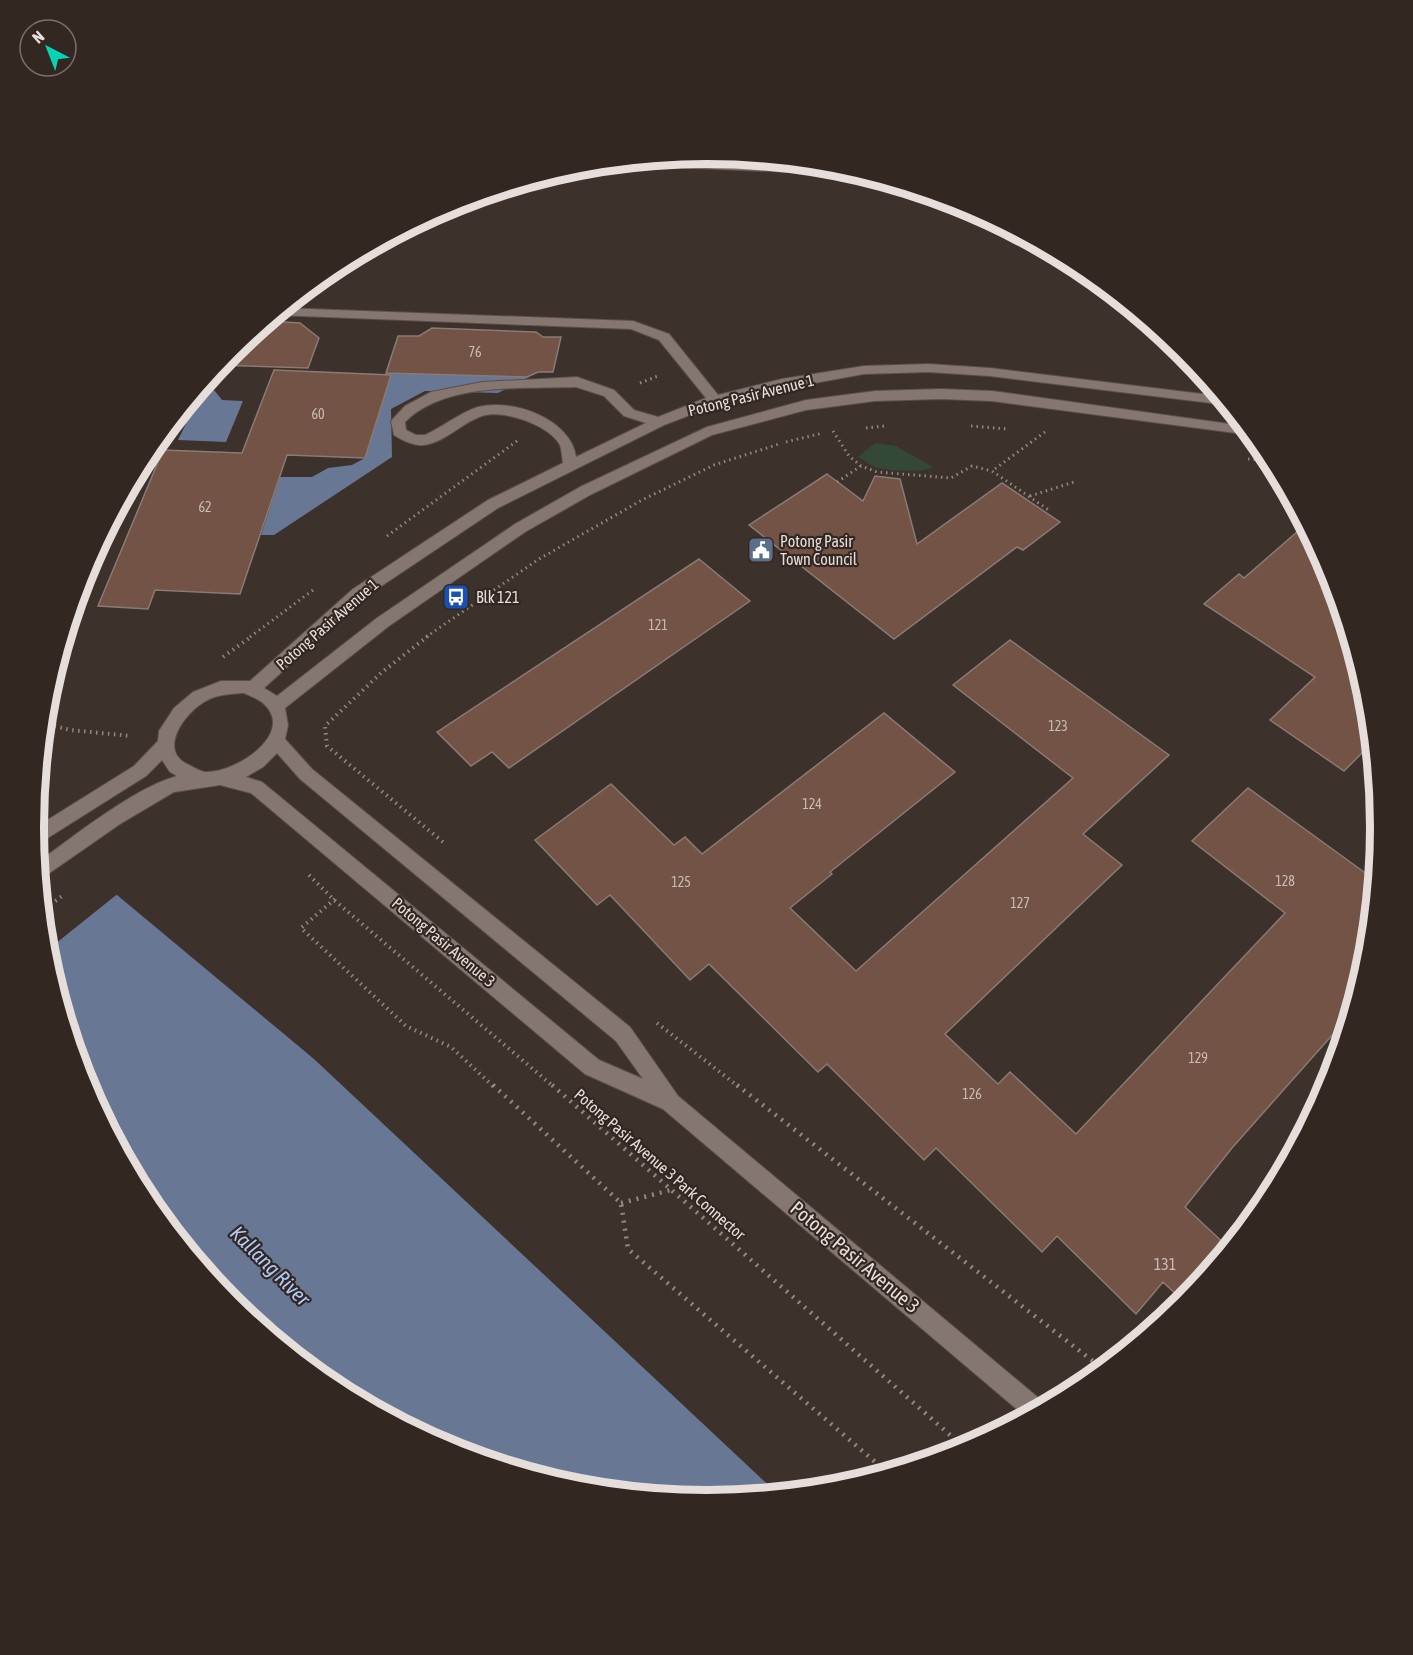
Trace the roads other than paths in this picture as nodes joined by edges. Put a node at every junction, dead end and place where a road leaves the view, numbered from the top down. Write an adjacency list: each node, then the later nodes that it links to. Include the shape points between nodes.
1 (682, 165): 2 (street)
2 (799, 171)
3 (290, 312): 4 (street, via 633,325 664,338)
4 (715, 400): 5 (street, Potong Pasir Avenue 1, via 864,370 928,368); 6 (street, Potong Pasir Avenue 1)
5 (1213, 400)
6 (659, 422): 8 (street, Potong Pasir Avenue 1); 8 (street, via 629,413 609,393 578,381 482,387 435,395 398,421 399,432 412,440 428,440 457,421 484,410 515,412 546,424 565,442)
7 (1235, 428): 10 (street, Potong Pasir Avenue 1, via 992,396 941,393 806,405 708,432 585,491 520,528 383,622)
8 (570, 464): 9 (street, Potong Pasir Avenue 1, via 493,504 359,593)
9 (252, 689): 10 (street); 12 (street, via 236,687 201,694 174,717 166,731)
10 (276, 706): 11 (street, via 280,716)
11 (276, 741): 13 (street, via 258,763); 16 (street, Potong Pasir Avenue 3, via 306,774 623,1034)
12 (165, 745): 13 (street, via 175,767 185,774); 14 (street, via 140,771)
13 (212, 778): 15 (street, via 165,788 76,843); 16 (street, Potong Pasir Avenue 3, via 256,787 592,1066)
14 (44, 832)
15 (45, 868)
16 (671, 1103): 17 (street, Potong Pasir Avenue 3)
17 (1032, 1405)

